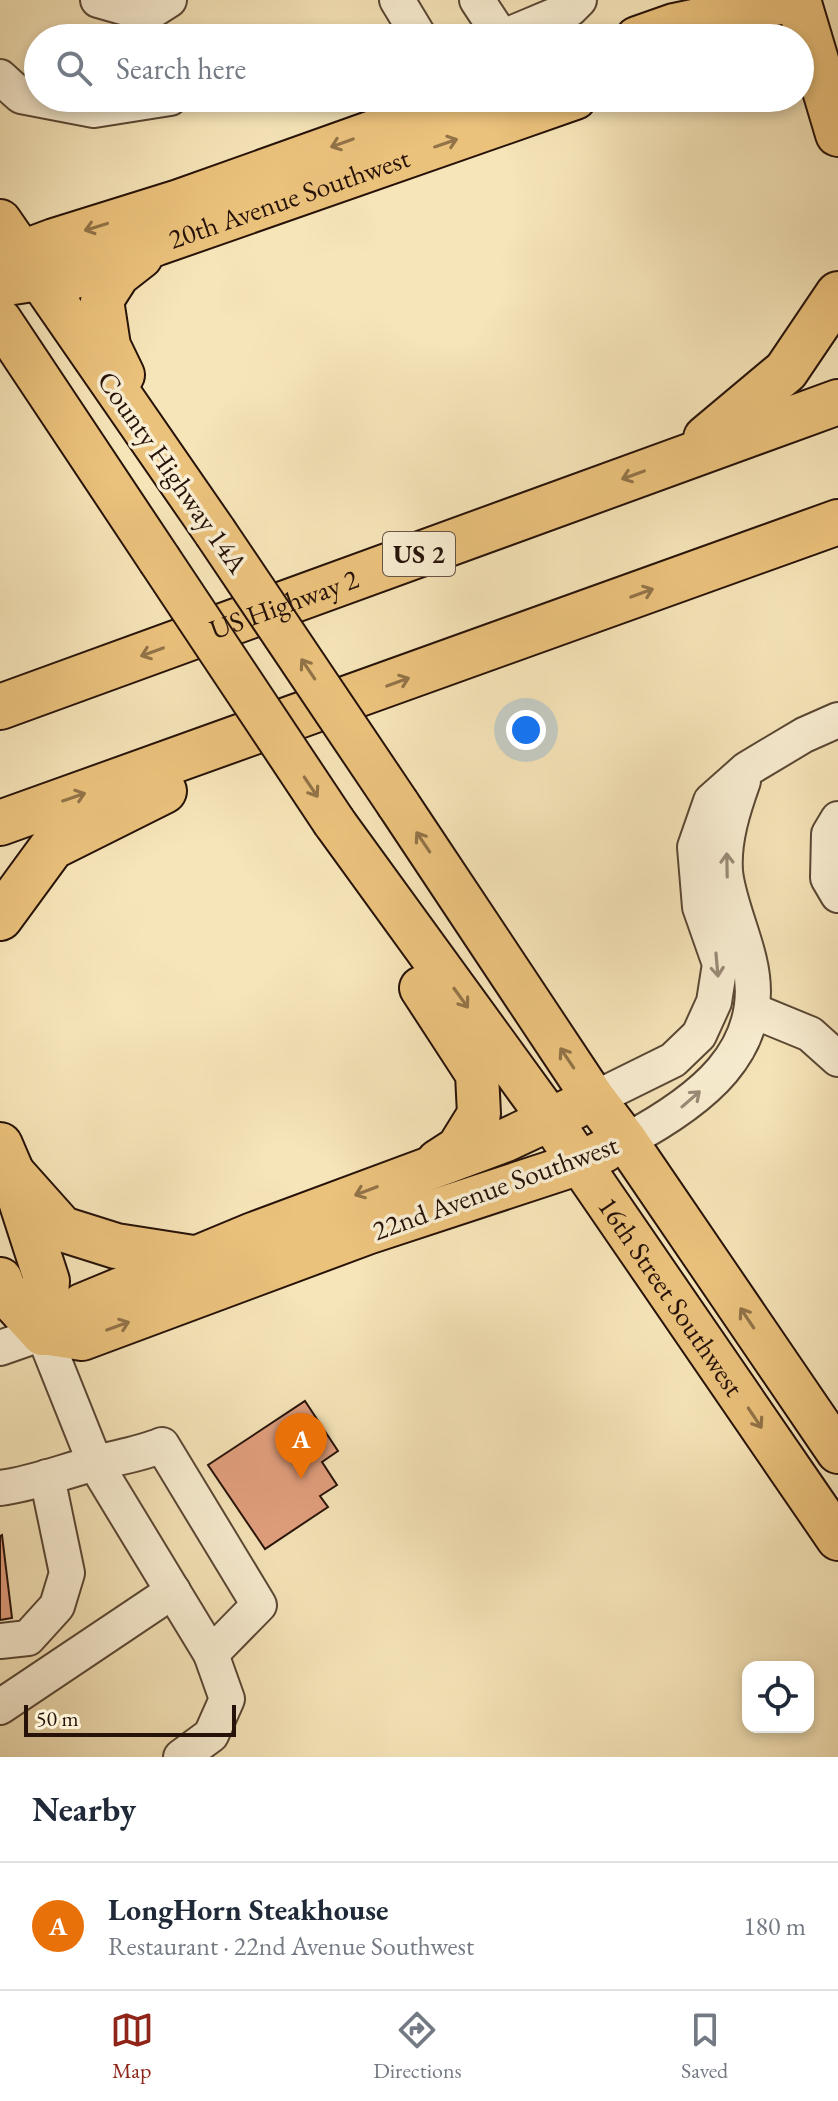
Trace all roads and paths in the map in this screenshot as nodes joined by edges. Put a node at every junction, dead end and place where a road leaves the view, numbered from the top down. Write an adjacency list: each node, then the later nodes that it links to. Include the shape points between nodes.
1 (98, 0): 2 (street, via 147,14)
2 (169, 0)
3 (397, 0): 7 (street)
4 (477, 0): 8 (street)
5 (579, 0): 9 (street)
6 (796, 0): 10 (main road); 11 (main road); 12 (highway); 14 (highway)
7 (412, 24)
8 (492, 24)
9 (534, 24)
10 (679, 24)
11 (752, 24)
12 (802, 24)
13 (814, 24): 15 (highway)
14 (814, 24)
15 (838, 57)
16 (814, 76): 21 (highway)
17 (0, 77): 18 (street)
18 (24, 97)
19 (429, 112): 23 (main road, 20th Avenue Southwest, one-way to 23)
20 (535, 112): 22 (main road, 20th Avenue Southwest, one-way to 20)
21 (824, 118)
22 (157, 244): 23 (main road, 20th Avenue Southwest, via 67,280); 28 (main road, via 118,275 102,300 109,346)
23 (12, 262): 28 (main road, County Highway 14A)
24 (838, 294): 27 (highway, via 786,371)
25 (0, 320): 36 (main road, County Highway 14A, one-way to 36, bridge)
26 (838, 402): 27 (highway, US Highway 2 / US 2)
27 (684, 456): 30 (highway, US Highway 2 / US 2, one-way to 30)
28 (164, 459): 34 (main road, County Highway 14A, one-way to 28, bridge)
29 (838, 522): 31 (highway, one-way to 29)
30 (0, 707)
31 (314, 712): 37 (highway, one-way to 31); 40 (highway, via 52,847)
32 (838, 720): 33 (street, 22nd Avenue Southwest)
33 (747, 769): 41 (street, 22nd Avenue Southwest, one-way to 33, via 750,964 725,871 729,819); 43 (street, 22nd Avenue Southwest, one-way to 43, via 711,801 695,847 700,907 720,964 714,1002 699,1035 673,1060)
34 (398, 804): 43 (main road, 16th Street Southwest, one-way to 34)
35 (838, 819): 39 (street, via 829,834 828,878)
36 (334, 822): 38 (main road, 16th Street Southwest)
37 (0, 823)
38 (384, 891): 44 (main road, 16th Street Southwest, one-way to 44); 48 (main road, via 408,968 477,1074 479,1114 458,1148)
39 (838, 895)
40 (0, 918)
41 (754, 1011): 42 (street, via 810,1034); 45 (street, 22nd Avenue Southwest, one-way to 41, via 671,1116 722,1073)
42 (838, 1059)
43 (594, 1099): 44 (main road, 22nd Avenue Southwest); 45 (main road, 16th Street Southwest)
44 (549, 1118): 47 (main road, 16th Street Southwest); 48 (main road, 22nd Avenue Southwest)
45 (626, 1141): 47 (main road, 22nd Avenue Southwest); 53 (main road, 16th Street Southwest, one-way to 45)
46 (6, 1159): 49 (highway, via 62,1229 116,1246); 51 (highway, via 47,1281)
47 (580, 1163): 51 (main road, 22nd Avenue Southwest, one-way to 47, via 82,1339 367,1233); 57 (main road, 16th Street Southwest, one-way to 57)
48 (426, 1169): 49 (main road, 22nd Avenue Southwest, one-way to 49)
49 (193, 1258): 51 (main road, 22nd Avenue Southwest, via 82,1305)
50 (0, 1280): 51 (highway)
51 (43, 1333): 52 (street, 22nd Avenue Southwest); 54 (street)
52 (0, 1348)
53 (836, 1446)
54 (95, 1463): 55 (street); 58 (street); 60 (street, via 162,1445 195,1498 259,1605)
55 (47, 1477): 56 (street); 59 (street, via 67,1573 57,1606 28,1638)
56 (0, 1488)
57 (838, 1539)
58 (173, 1591): 60 (street); 61 (street)
59 (0, 1641)
60 (211, 1654): 62 (street, via 227,1699 211,1735)
61 (0, 1707)
62 (181, 1757)

